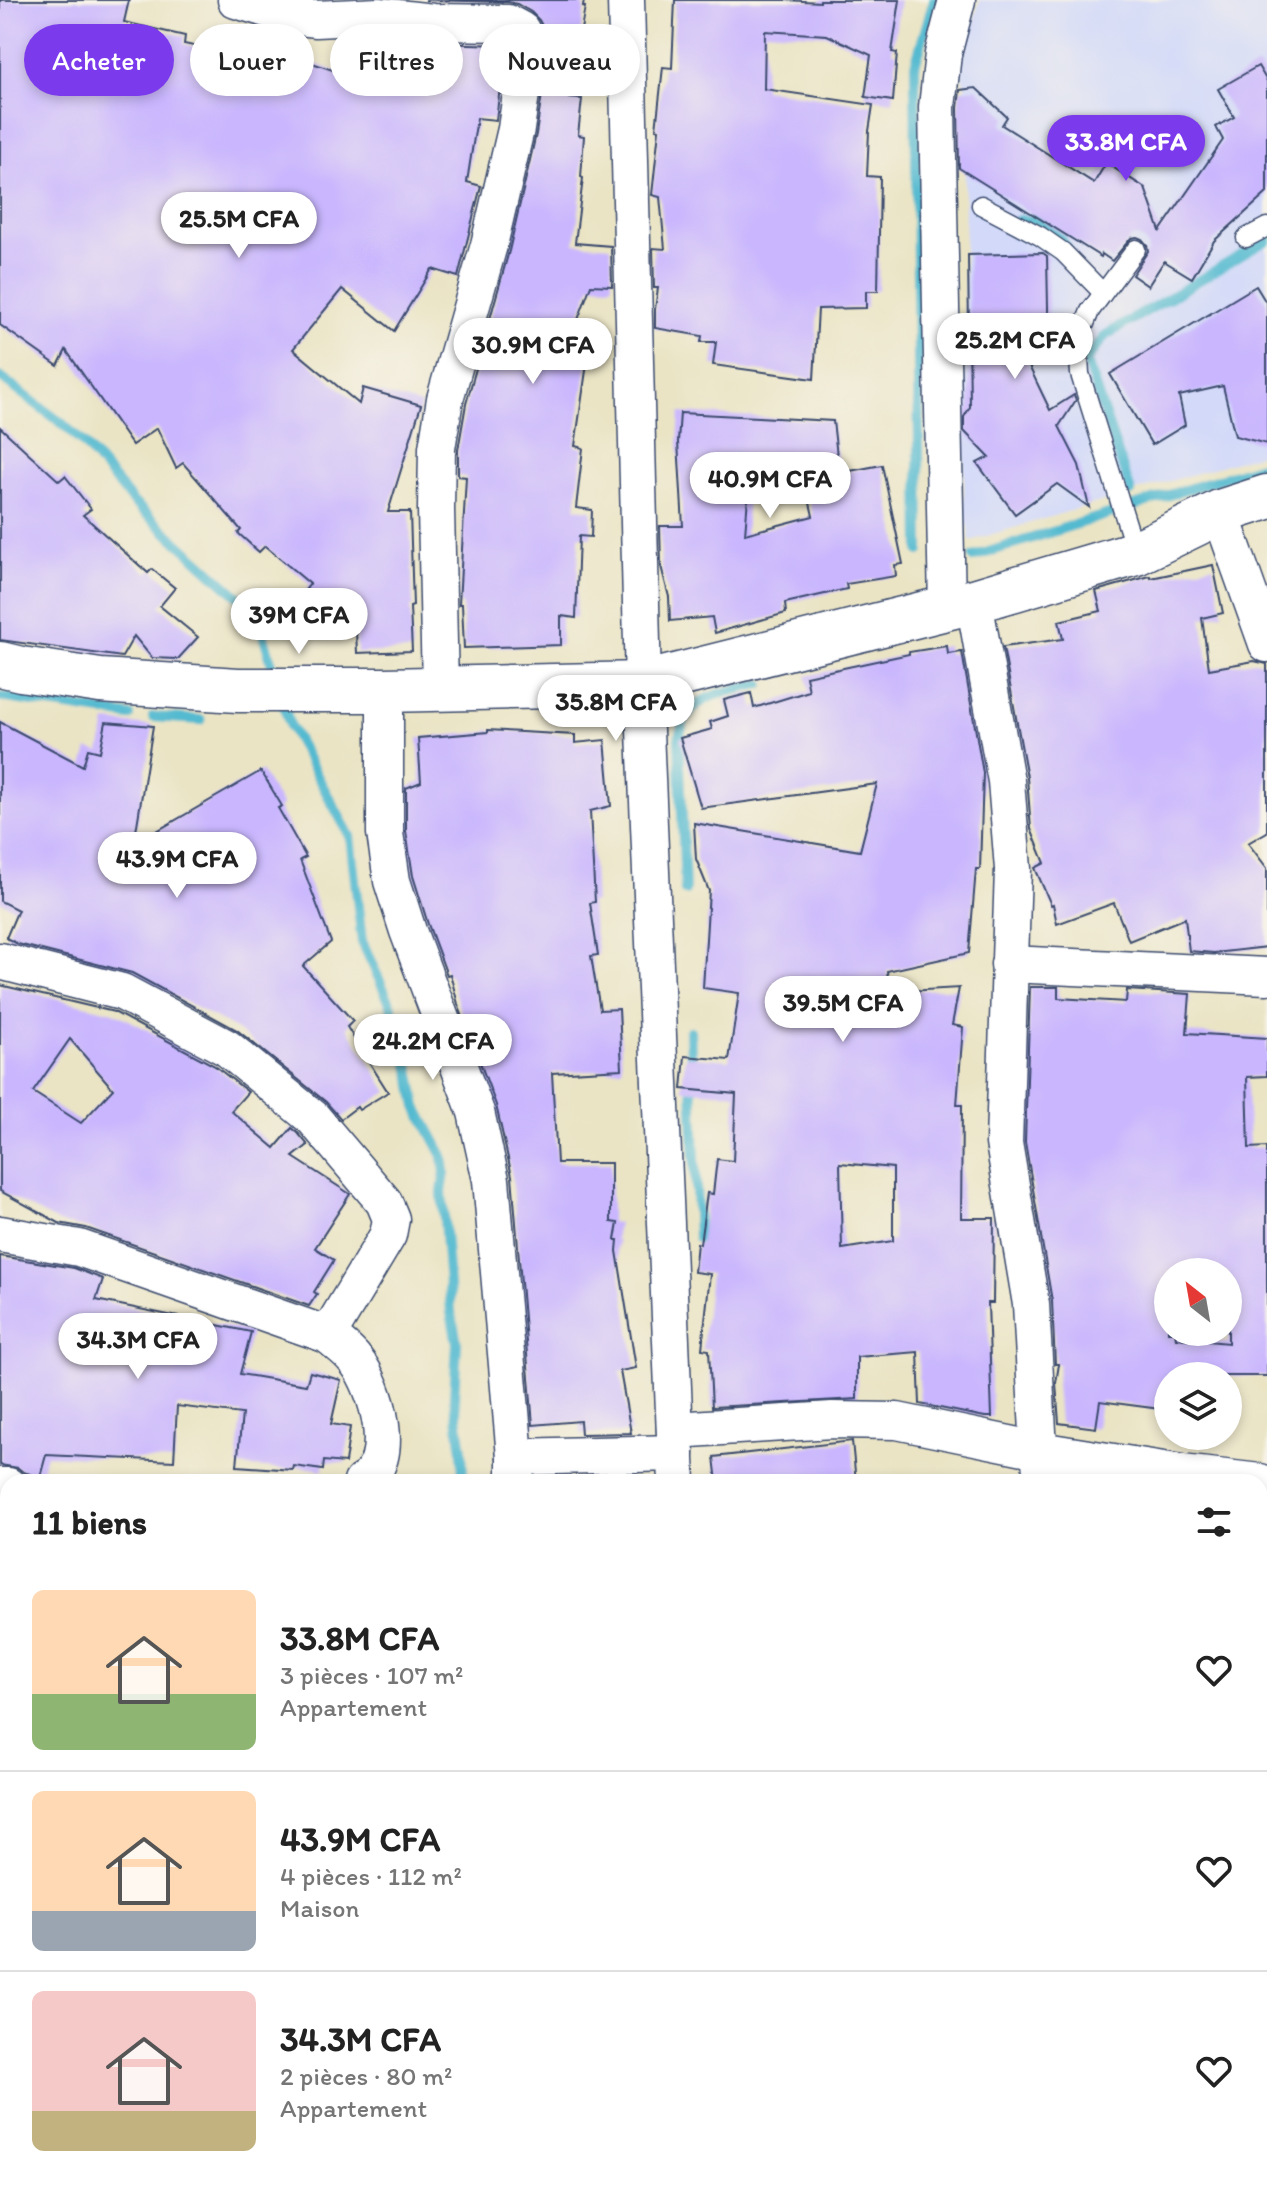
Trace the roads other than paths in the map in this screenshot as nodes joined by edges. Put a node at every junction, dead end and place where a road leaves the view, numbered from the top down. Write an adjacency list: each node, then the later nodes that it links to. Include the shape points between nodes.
1 (236, 0): 16 (street, via 315,19 379,16 508,23 521,30 528,44 516,129 445,399 437,448)
2 (626, 0): 15 (street)
3 (957, 0): 12 (street, via 937,107)
4 (981, 205): 8 (lane, via 1063,252)
5 (1267, 227): 6 (lane)
6 (1246, 238)
7 (1136, 249): 8 (lane)
8 (1103, 293): 11 (lane, via 1078,341 1080,374)
9 (1267, 497): 10 (street)
10 (1220, 512): 11 (street); 13 (street)
11 (1136, 553): 12 (street)
12 (960, 604): 15 (street); 19 (street, via 1006,781 1013,869)
13 (1267, 644)
14 (0, 664): 17 (street, via 100,681 238,690)
15 (643, 684): 16 (street); 23 (street)
16 (440, 688): 17 (street)
17 (372, 690): 25 (street, via 392,881 476,1112 491,1180)
18 (0, 961): 22 (street, via 122,992 227,1048 313,1118 384,1202 391,1219 388,1235)
19 (1009, 964): 20 (street); 24 (street, via 1004,1143 1031,1304)
20 (1267, 976)
21 (0, 1234): 22 (street, via 79,1248)
22 (328, 1335): 26 (street, via 356,1361 373,1391 382,1425 379,1461)
23 (676, 1455): 24 (street, via 832,1420 897,1421); 25 (street)
24 (1041, 1466): 27 (street)
25 (515, 1469)
26 (372, 1474)
27 (1191, 1474)

